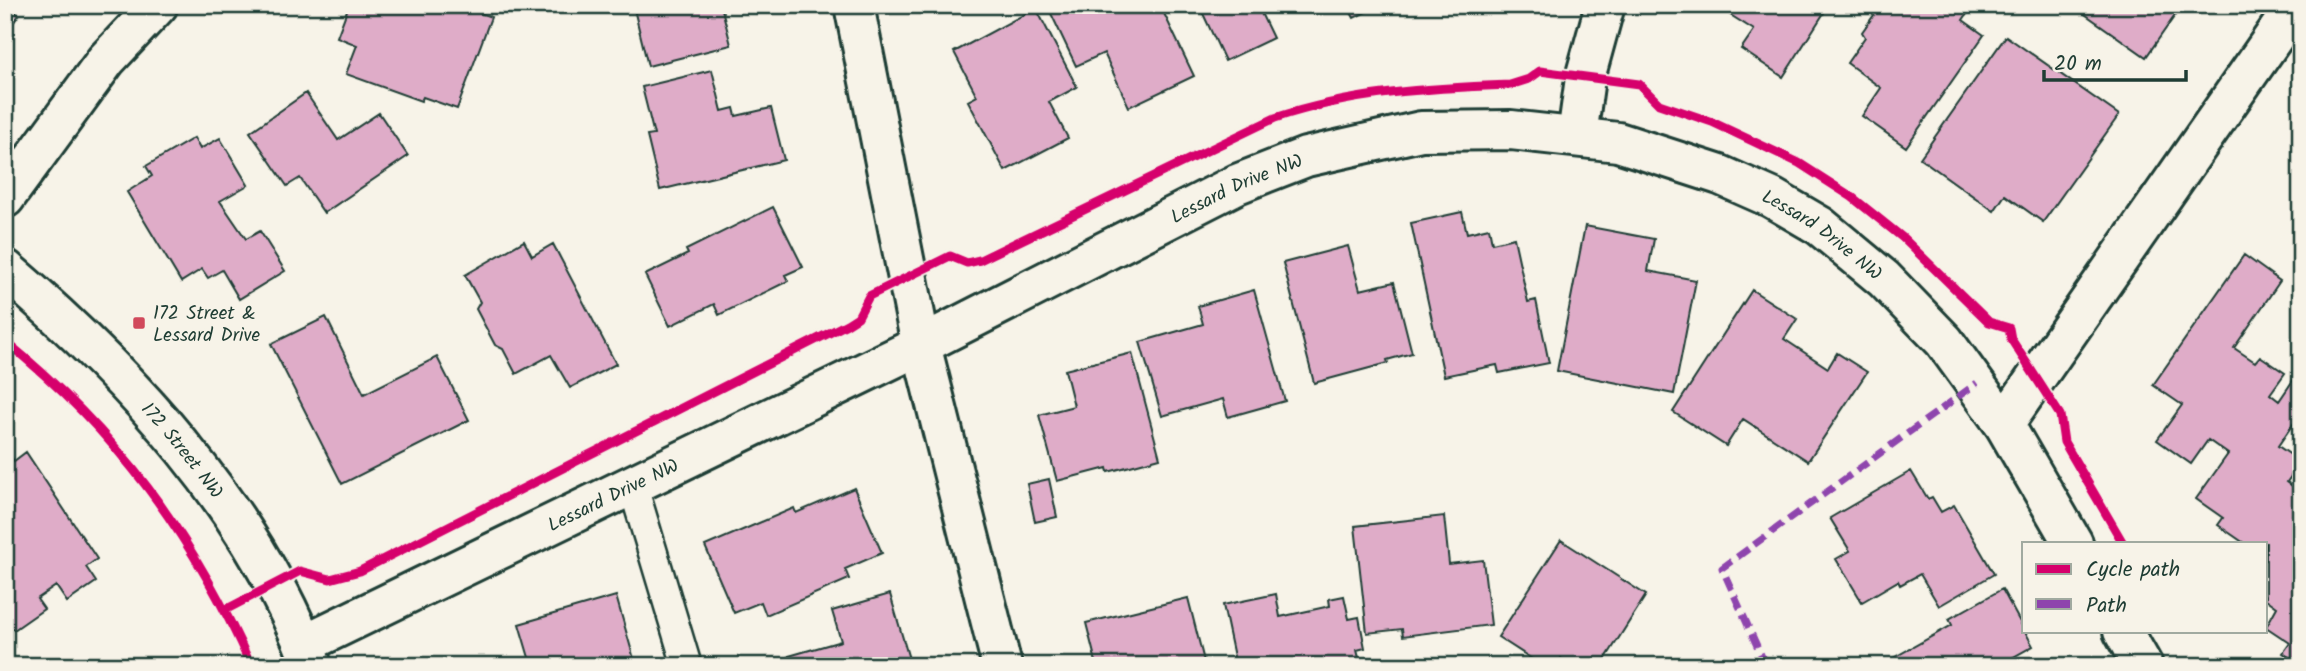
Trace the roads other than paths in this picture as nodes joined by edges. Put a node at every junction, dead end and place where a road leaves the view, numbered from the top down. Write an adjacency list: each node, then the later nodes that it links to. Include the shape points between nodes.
1 (158, 5): 6 (street, via 106,60)
2 (853, 5): 8 (street)
3 (1605, 5): 5 (street, via 1585,78)
4 (2296, 5): 9 (street)
5 (1577, 136): 8 (street, Lessard Drive NW, via 1511,130 1421,131 1306,157 1237,184); 9 (street, Lessard Drive NW, via 1657,153 1720,175 1820,226 1884,279 1944,341)
6 (5, 198)
7 (5, 269): 13 (street, 172 Street NW, via 87,344 202,472 243,532)
8 (922, 345): 10 (street, Lessard Drive NW); 15 (street)
9 (2004, 424): 11 (street, Lessard Drive NW)
10 (632, 483): 13 (street, Lessard Drive NW); 14 (lane)
11 (2072, 542)
12 (2124, 632): 16 (street)
13 (308, 655)
14 (687, 666)
15 (1002, 666)
16 (2143, 666)

